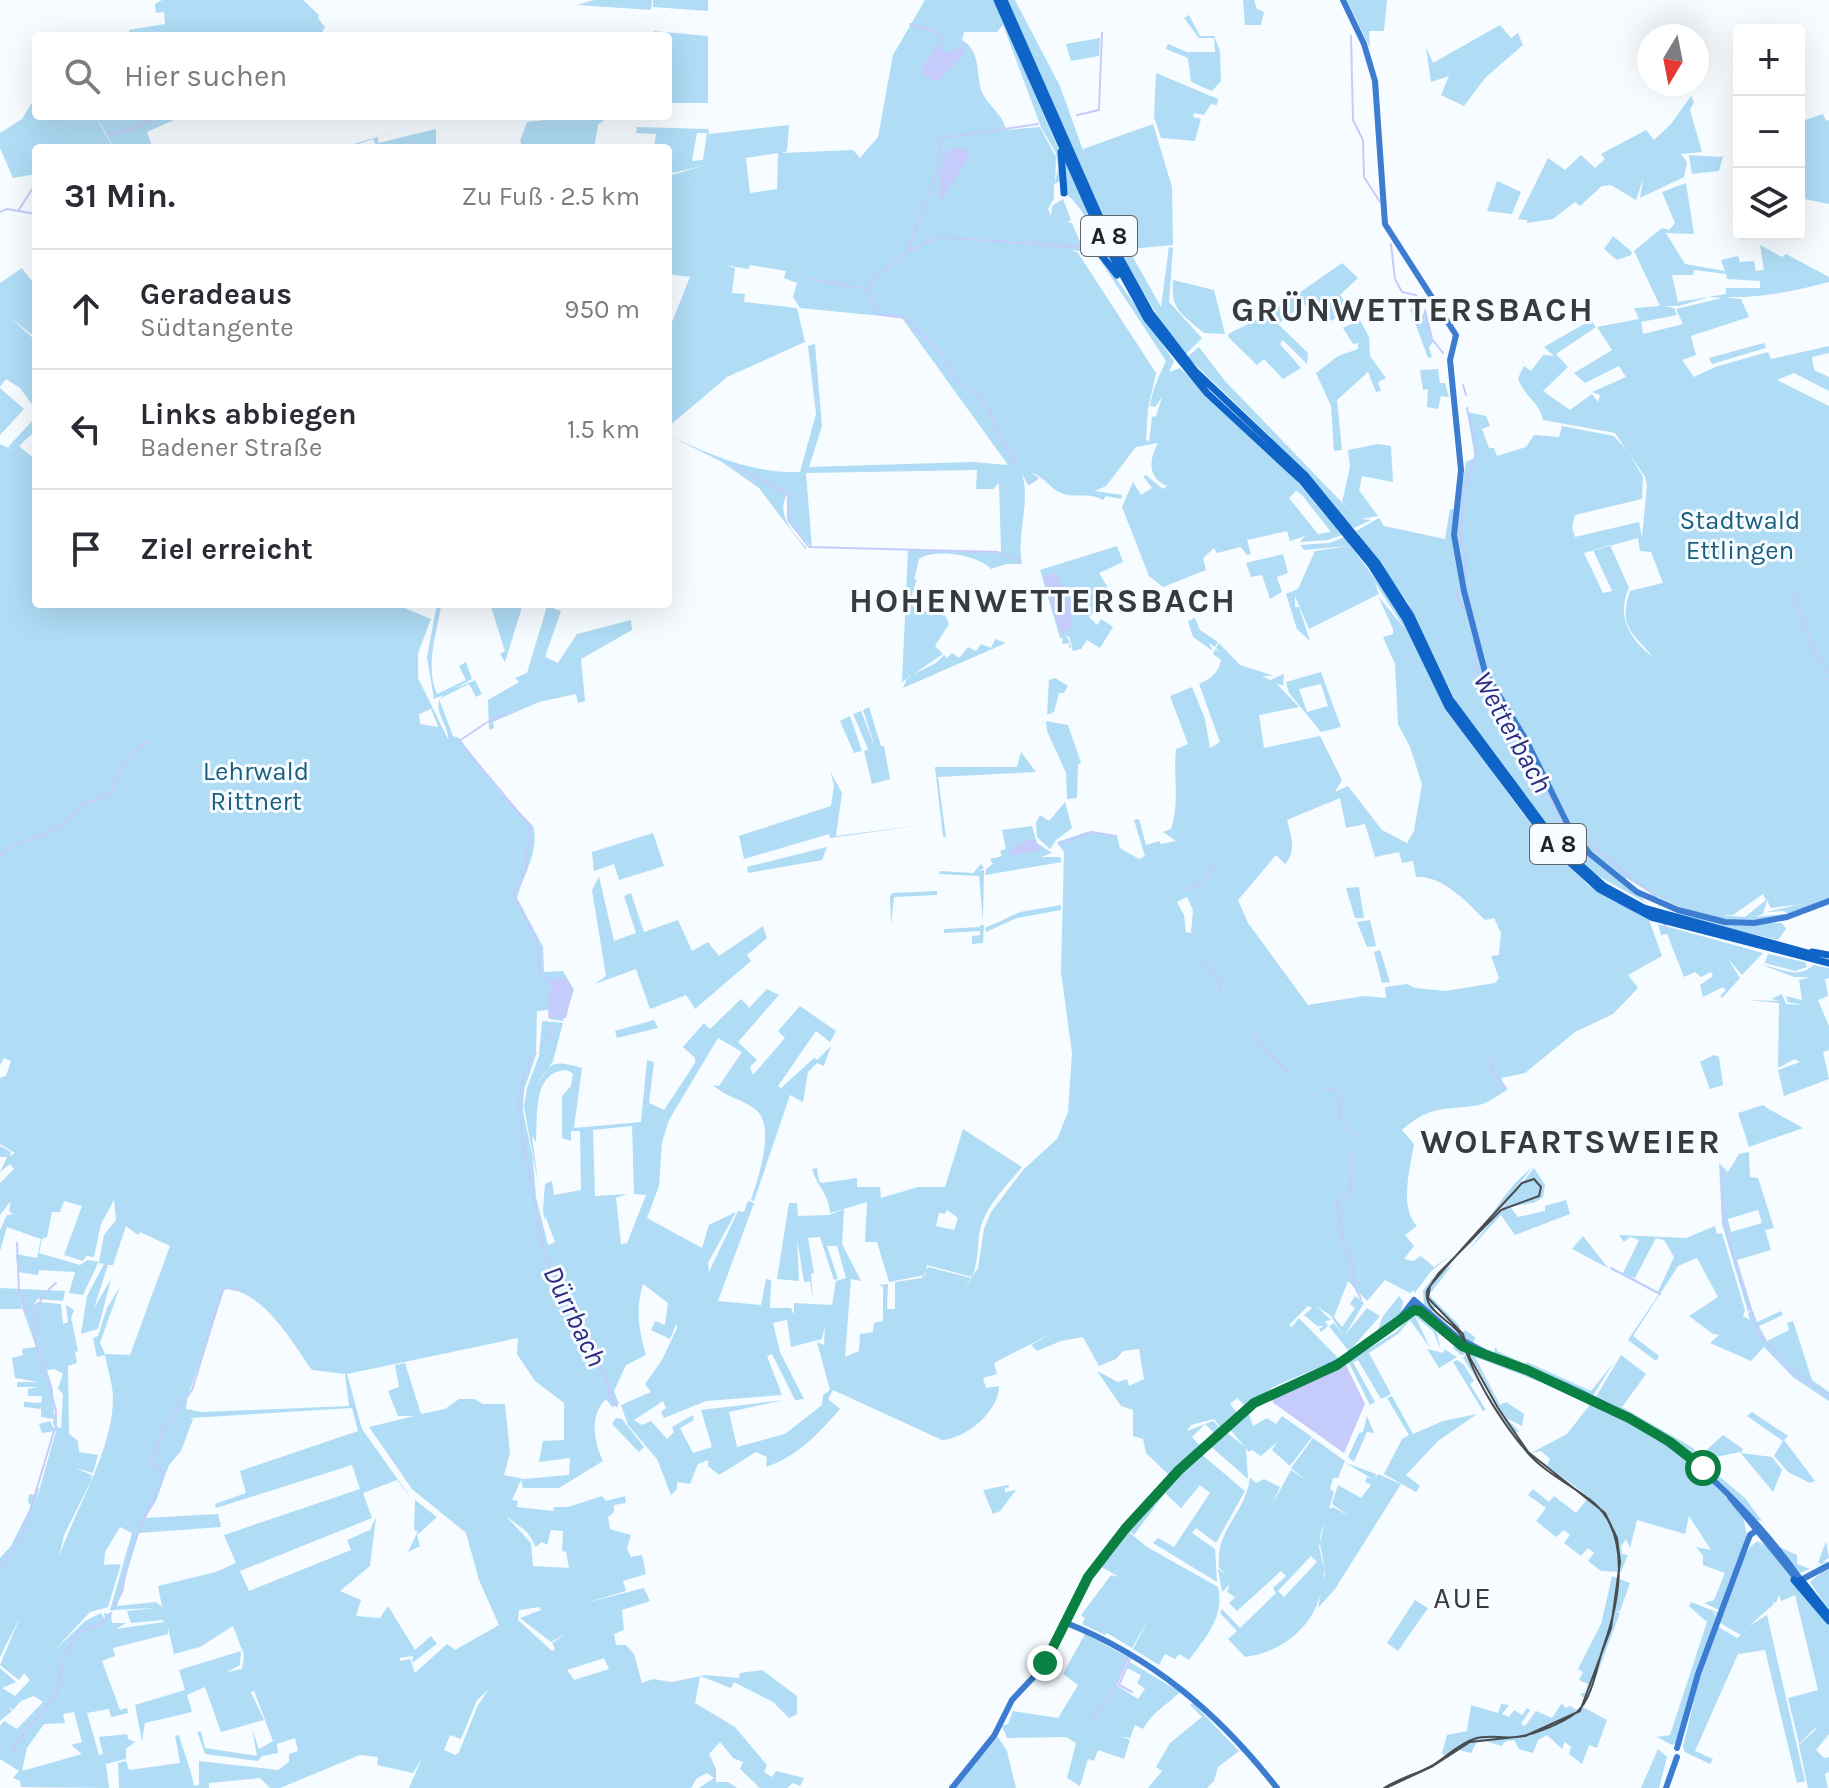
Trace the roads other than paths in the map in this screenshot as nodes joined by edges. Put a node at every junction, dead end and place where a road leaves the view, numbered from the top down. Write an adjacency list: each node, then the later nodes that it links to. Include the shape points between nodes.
1 (997, 0): 4 (highway, A 8)
2 (1004, 0): 11 (highway, A 8, via 1121,263 1157,324 1209,386 1321,493 1387,576 1450,699 1537,817 1575,863 1624,898)
3 (1343, 0): 9 (main road, via 1376,91 1383,217 1456,335 1450,360 1461,444 1454,535 1488,677 1569,827 1594,858 1645,897 1668,907 1729,922)
4 (1057, 135): 5 (highway); 7 (highway, A 8)
5 (1064, 193)
6 (1099, 252): 7 (highway)
7 (1130, 293): 11 (highway, A 8, via 1190,375 1302,481 1371,565 1405,618 1448,707 1547,839 1584,877 1635,910)
8 (1829, 901): 9 (main road)
9 (1775, 921): 10 (main road)
10 (1787, 925)
11 (1772, 947): 12 (highway, A 8); 12 (highway, A 8)
12 (1829, 959)
13 (1413, 1301): 14 (main road); 15 (main road); 16 (main road, via 1456,1337)
14 (1420, 1311): 15 (main road); 16 (main road, via 1458,1344)
15 (1402, 1317): 26 (main road, via 1337,1365 1254,1403 1201,1449 1106,1553)
16 (1490, 1355): 17 (main road, via 1649,1429)
17 (1712, 1476): 18 (main road); 19 (main road)
18 (1747, 1519): 19 (main road); 20 (main road)
19 (1758, 1530): 20 (main road); 21 (main road); 23 (main road)
20 (1750, 1540): 21 (main road); 29 (main road, via 1717,1624)
21 (1764, 1541): 23 (main road)
22 (1829, 1564): 23 (main road)
23 (1802, 1579): 24 (highway); 25 (highway)
24 (1829, 1615)
25 (1829, 1621)
26 (1064, 1622): 27 (main road, via 1041,1670 1012,1700 994,1736); 28 (main road, via 1118,1646 1183,1688)
27 (952, 1788)
28 (1277, 1788)
29 (1666, 1788)

